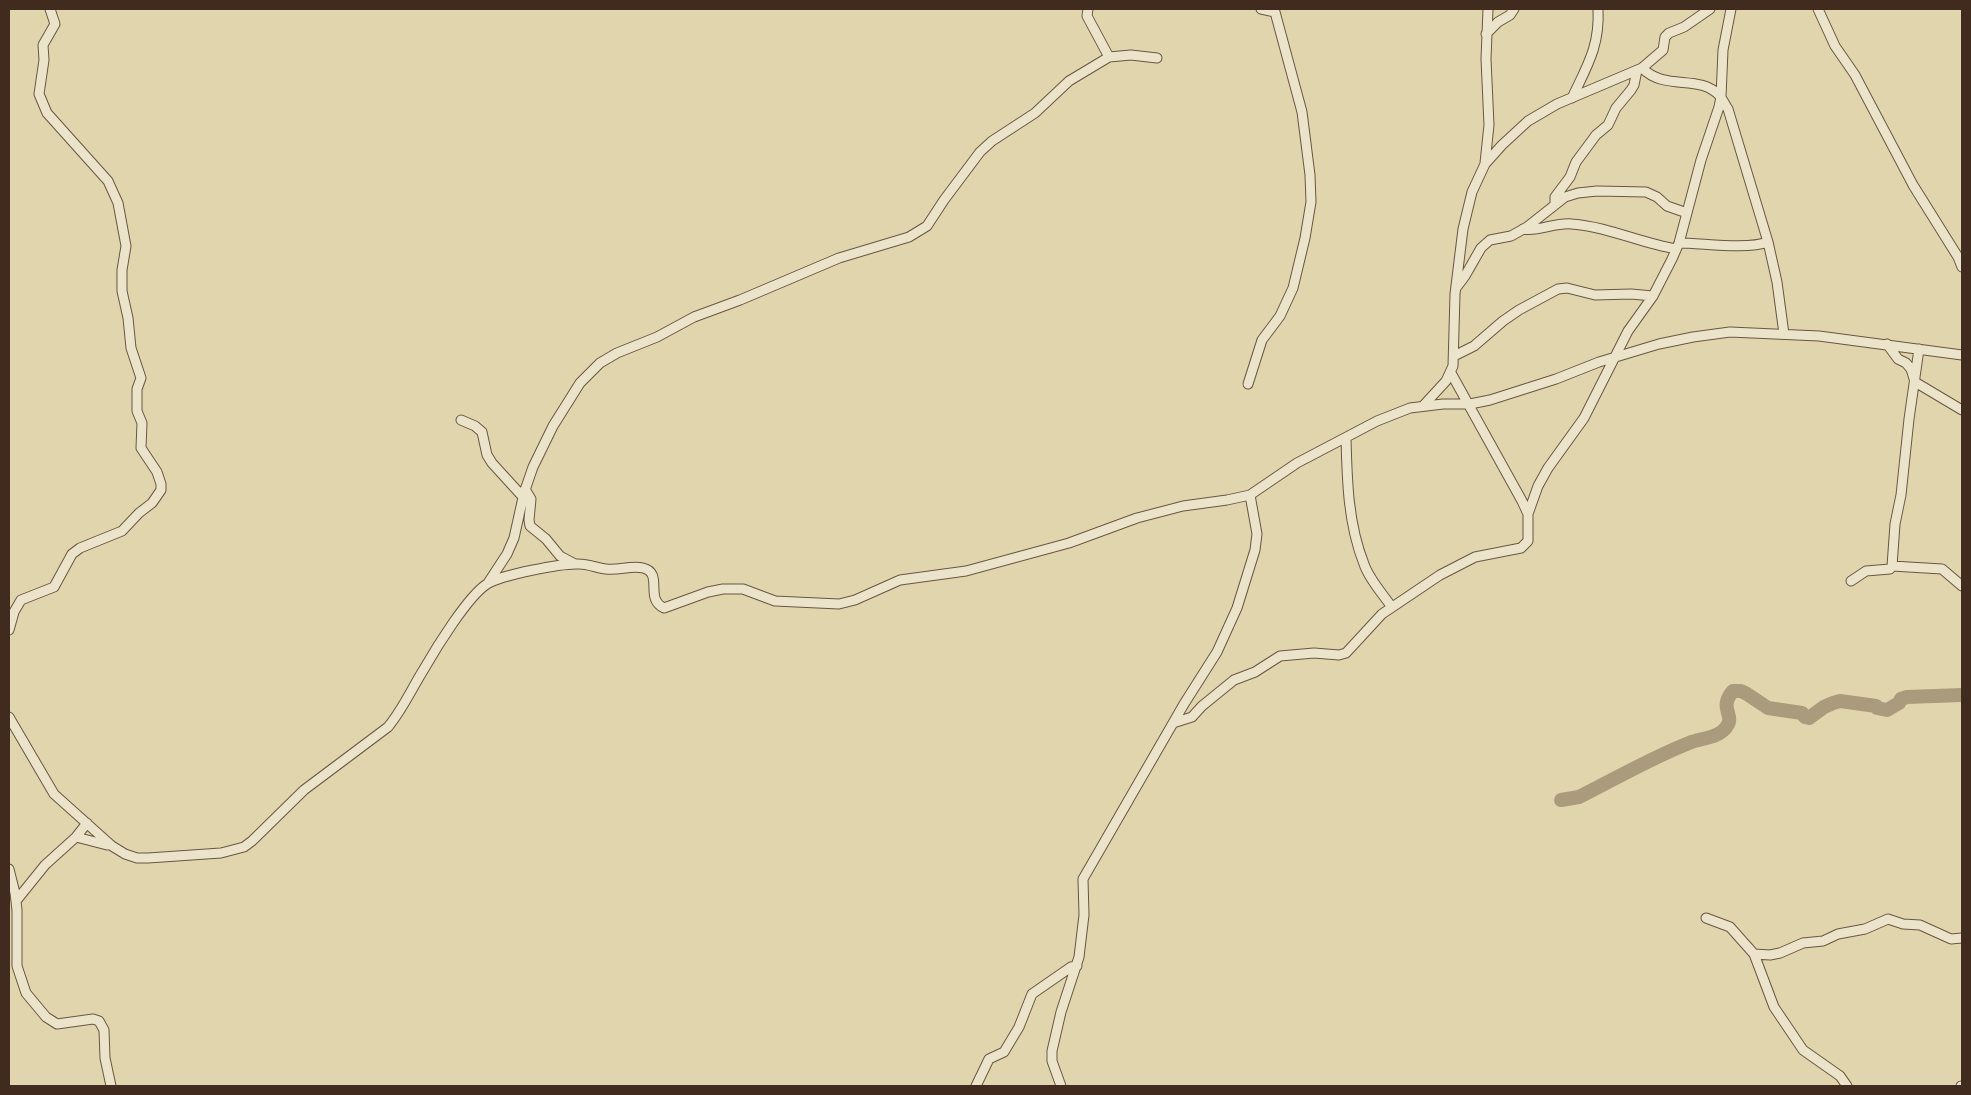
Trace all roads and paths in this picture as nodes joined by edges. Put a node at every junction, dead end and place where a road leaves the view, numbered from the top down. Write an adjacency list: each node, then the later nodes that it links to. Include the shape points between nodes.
1 (50, 9): 48 (street, via 55,24 43,45 39,94 47,113 108,181 118,203 126,246 122,292 131,348 141,378 136,411 142,423 141,448 157,472 161,490 122,531 72,554 54,587)
2 (1088, 9): 12 (street, via 1087,16)
3 (1261, 9): 34 (street, via 1275,12 1298,94 1311,202 1293,288 1280,316 1262,340)
4 (1488, 9): 11 (street)
5 (1514, 9): 11 (street)
6 (1598, 9): 16 (street, via 1593,55)
7 (1710, 9): 10 (street)
8 (1732, 9): 15 (street, via 1723,50)
9 (1818, 9): 23 (street, via 1913,185)
10 (1700, 12): 14 (street, via 1684,27 1669,33 1663,50)
11 (1486, 34): 17 (street, via 1489,125)
12 (1109, 57): 13 (street); 40 (street, via 1069,81 1035,113 985,147 927,226 919,232 839,258 694,317 600,363 564,407)
13 (1157, 58)
14 (1640, 69): 15 (street, via 1659,80 1700,84); 16 (street); 18 (street, via 1631,90 1616,108 1608,125 1596,135 1576,162)
15 (1721, 97): 19 (street); 21 (street, via 1731,117)
16 (1572, 98): 17 (street, via 1528,121)
17 (1485, 164): 24 (street, via 1467,207)
18 (1555, 204): 19 (street, via 1578,193 1634,191 1651,194 1667,206); 20 (street)
19 (1686, 212): 22 (street)
20 (1523, 229): 22 (street, via 1561,224 1591,226 1613,230 1643,242); 24 (street, via 1511,236 1490,240 1481,248)
21 (1768, 242): 22 (street, via 1747,246); 26 (street)
22 (1677, 246): 25 (street)
23 (1962, 267)
24 (1455, 288): 30 (street)
25 (1653, 296): 30 (street, via 1595,296 1567,288 1558,289 1511,316 1474,346); 31 (street, via 1628,331)
26 (1784, 334): 27 (street); 31 (street, via 1713,333)
27 (1887, 344): 28 (street); 33 (street, via 1898,359 1906,363)
28 (1919, 350): 29 (street); 33 (street)
29 (1962, 355)
30 (1454, 356): 32 (street)
31 (1617, 356): 35 (street, via 1505,396); 42 (street, via 1584,418 1548,468)
32 (1451, 373): 35 (street); 36 (street)
33 (1915, 382): 37 (street); 44 (street)
34 (1248, 384)
35 (1470, 404): 36 (street); 42 (street)
36 (1423, 406): 39 (street, via 1396,413)
37 (1962, 410)
38 (461, 420): 40 (street, via 482,432 492,463)
39 (1346, 438): 41 (street, via 1297,463); 50 (street, via 1350,512 1358,546 1364,565)
40 (524, 493): 43 (street, via 531,499 530,526 560,556); 46 (street, via 514,538)
41 (1250, 495): 43 (street, via 1183,506 1137,518 1069,544 966,572 900,580 839,604 775,601 743,589 723,589 664,608 654,597 654,579 647,570); 53 (street, via 1257,534 1237,608 1217,652)
42 (1528, 514): 50 (street, via 1528,540 1524,546 1475,556)
43 (575, 564): 46 (street, via 552,566)
44 (1892, 566): 45 (street, via 1866,572); 47 (street, via 1942,569)
45 (1851, 581)
46 (488, 584): 56 (street, via 456,620 423,669 398,716 388,727 304,790 244,847 166,858 137,858)
47 (1962, 586)
48 (21, 600): 49 (street); 51 (street)
49 (9, 603)
50 (1391, 606): 53 (street, via 1346,653 1280,656 1255,672 1234,680 1192,717)
51 (9, 630)
52 (9, 717): 54 (street, via 54,794)
53 (1173, 723): 62 (street, via 1083,879 1084,915)
54 (87, 823): 55 (street); 56 (street)
55 (76, 836): 56 (street); 58 (street, via 45,865)
56 (112, 846)
57 (9, 869): 58 (street)
58 (16, 901): 63 (street, via 17,966 26,993 46,1017 58,1024 99,1021 104,1030)
59 (1706, 918): 61 (street, via 1730,926)
60 (1962, 938): 61 (street, via 1951,939 1920,925 1888,919 1865,929 1803,943 1780,953)
61 (1754, 954): 66 (street, via 1774,1007 1803,1050 1835,1072)
62 (1077, 966): 64 (street, via 1032,994 1019,1028 1004,1052 989,1060); 65 (street, via 1060,1012 1052,1051)
63 (111, 1086)
64 (976, 1086)
65 (1061, 1086)
66 (1847, 1086)

